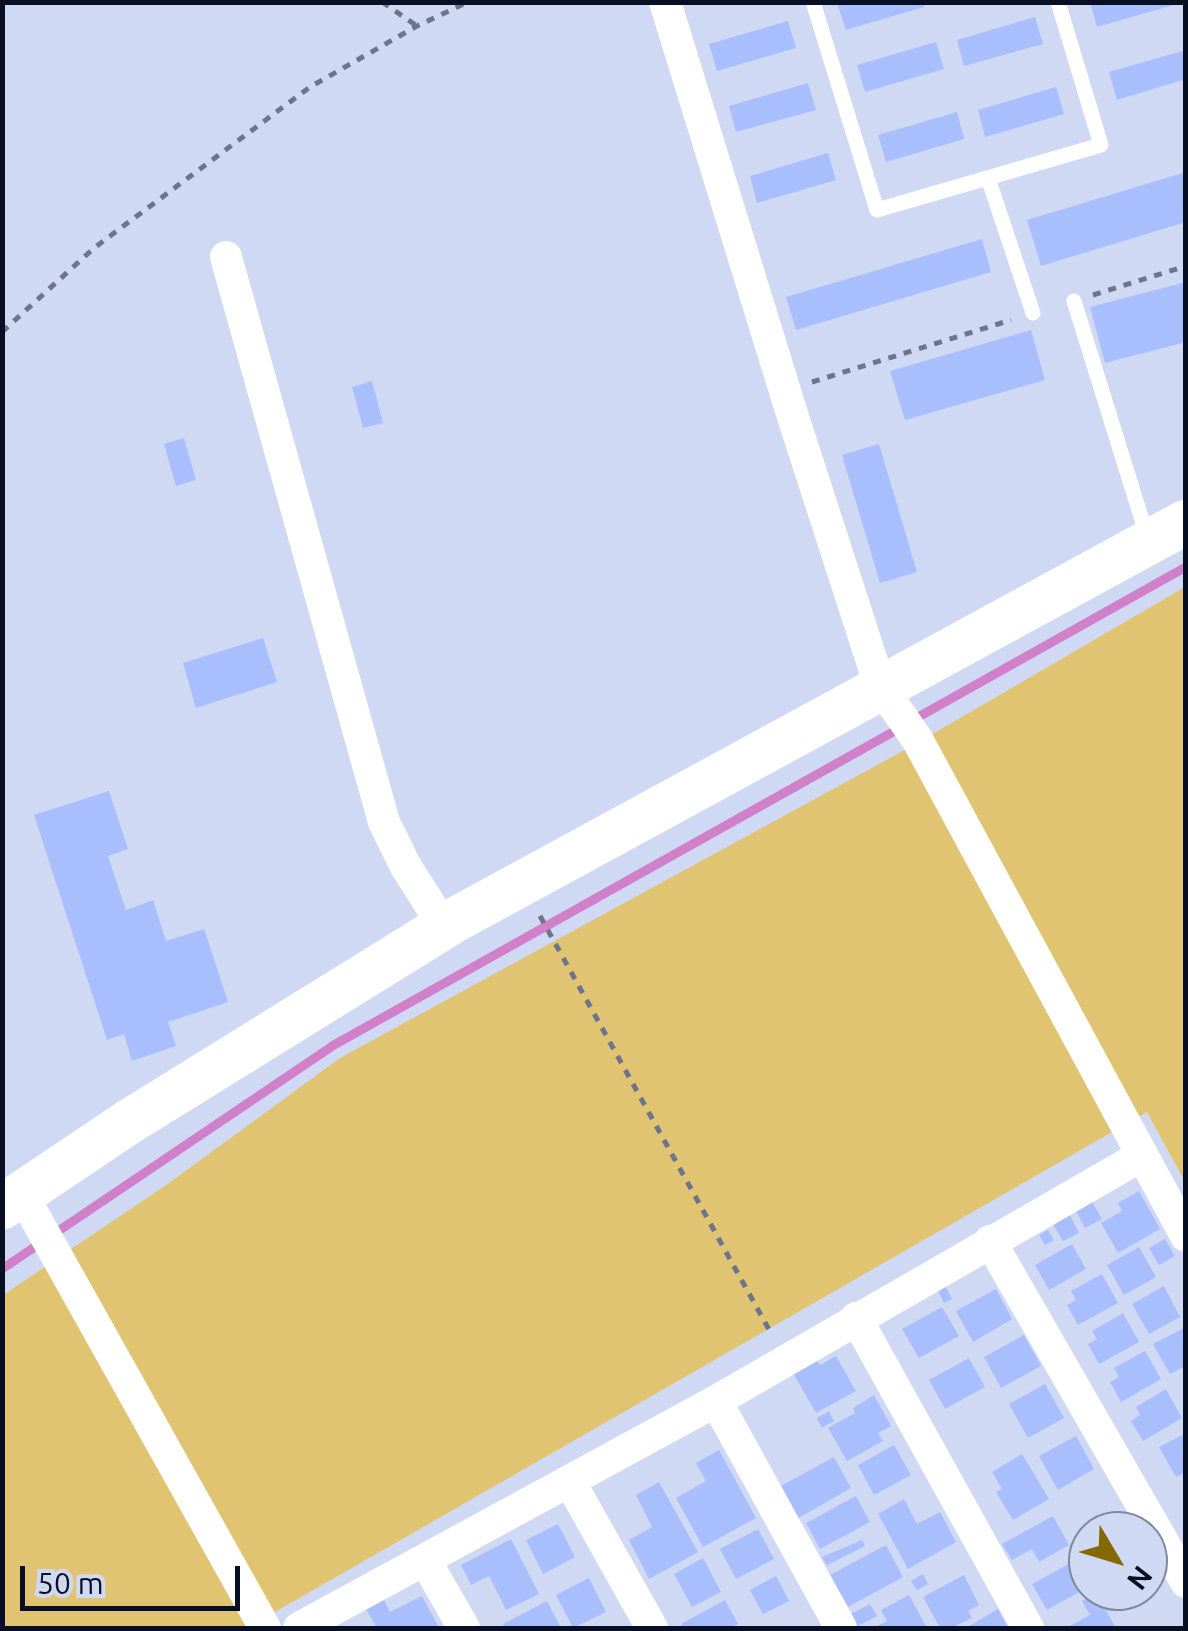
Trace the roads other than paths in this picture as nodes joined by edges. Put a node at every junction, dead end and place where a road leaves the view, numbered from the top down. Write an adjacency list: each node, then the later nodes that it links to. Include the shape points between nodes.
1 (665, 2): 9 (street)
2 (813, 2): 4 (lane, via 877,210)
3 (1058, 2): 4 (lane, via 1100,144)
4 (988, 178): 7 (lane)
5 (226, 257): 10 (street, via 384,822)
6 (1074, 300): 8 (lane)
7 (1032, 314)
8 (1167, 532): 9 (street)
9 (887, 698): 10 (street); 11 (street, via 917,738)
10 (444, 927): 12 (street, via 126,1123)
11 (1141, 1156): 13 (street); 14 (street)
12 (21, 1208): 20 (street, via 58,1257)
13 (1186, 1236)
14 (990, 1241): 15 (street); 19 (street)
15 (856, 1318): 16 (street); 25 (street)
16 (716, 1401): 17 (street); 24 (street)
17 (570, 1482): 18 (street); 23 (street)
18 (426, 1562): 21 (street); 22 (street)
19 (1186, 1582)
20 (265, 1628)
21 (298, 1628)
22 (464, 1628)
23 (652, 1628)
24 (841, 1628)
25 (1028, 1628)

